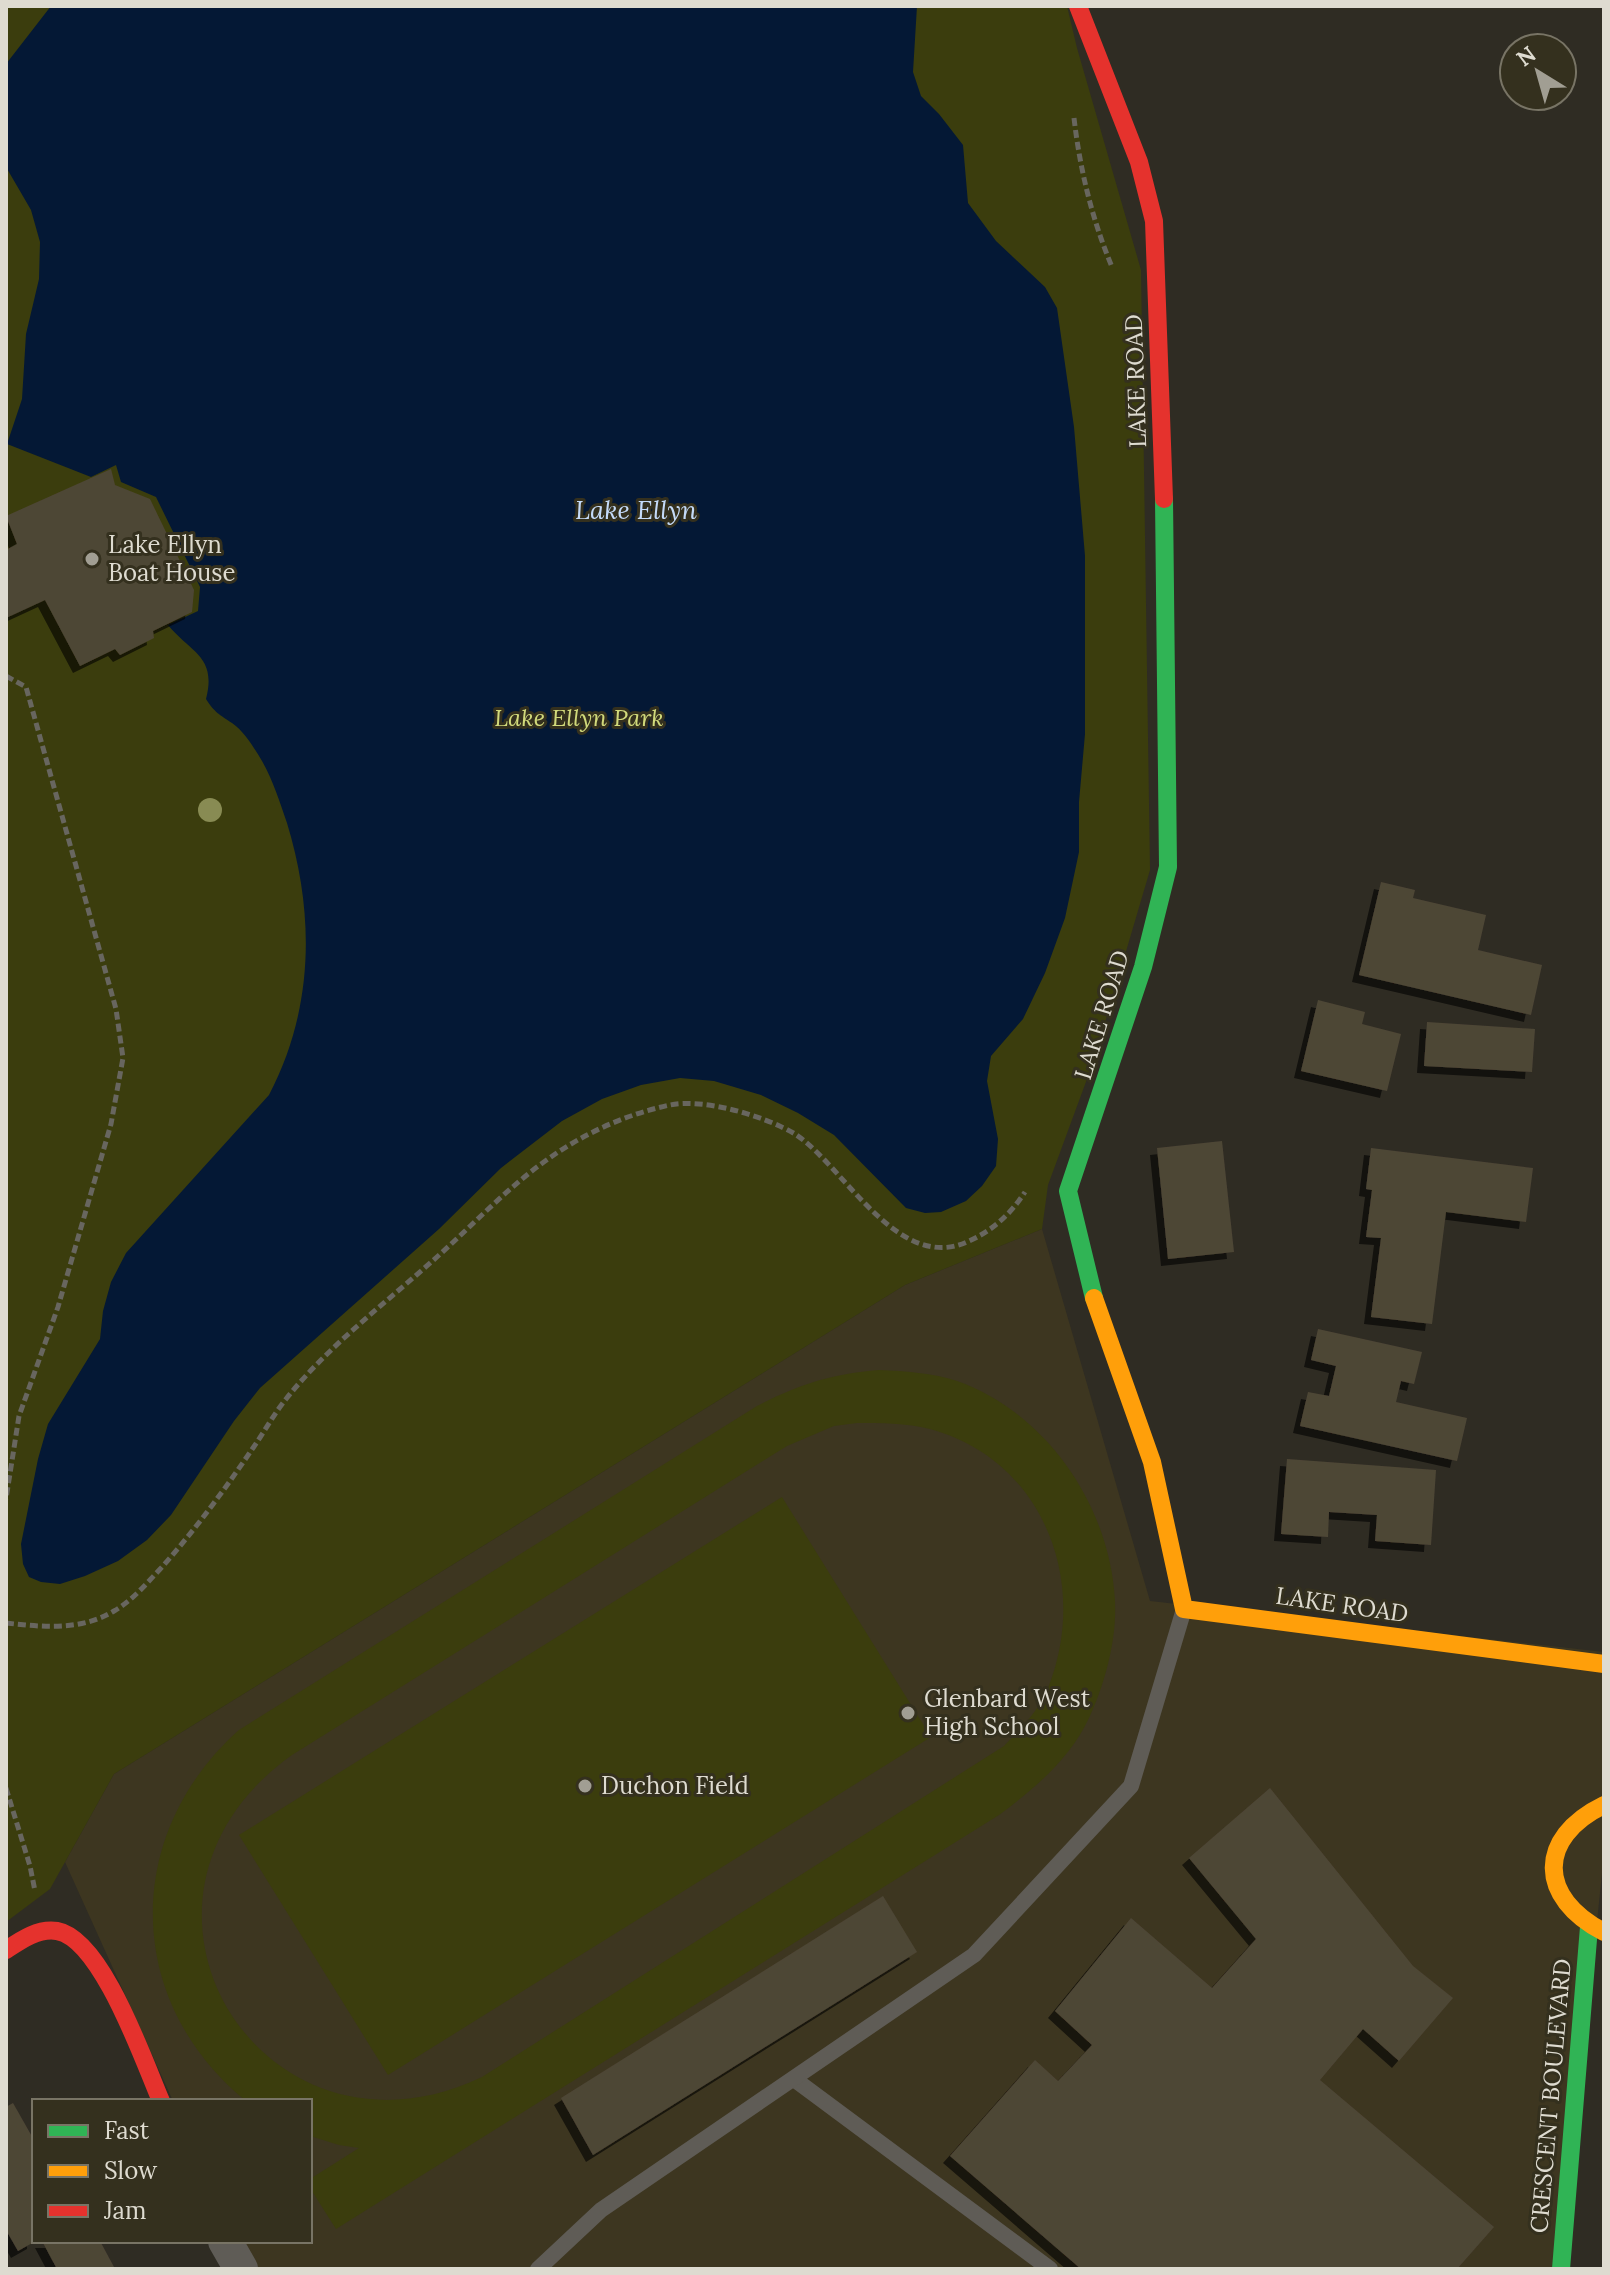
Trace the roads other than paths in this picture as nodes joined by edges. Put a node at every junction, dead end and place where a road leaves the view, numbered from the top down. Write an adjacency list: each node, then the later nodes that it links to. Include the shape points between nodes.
1 (1078, 6): 2 (street, LAKE ROAD, via 1139,162 1154,221 1166,558 1168,867 1143,967 1068,1191 1090,1287 1152,1462)
2 (1184, 1609): 3 (street, LAKE ROAD); 8 (lane, via 1131,1786 974,1955)
3 (1604, 1664)
4 (1604, 1783): 5 (street)
5 (1597, 1808): 6 (street, via 1575,1820 1564,1834 1554,1868 1563,1902 1575,1917)
6 (1597, 1929): 14 (street, CRESCENT BOULEVARD)
7 (6, 1950): 9 (street, via 42,1931 62,1933 86,1951 106,1976)
8 (794, 2079): 12 (lane, via 601,2210); 13 (lane)
9 (160, 2099)
10 (226, 2243): 11 (street)
11 (241, 2269)
12 (538, 2269)
13 (1050, 2269)
14 (1561, 2269)

